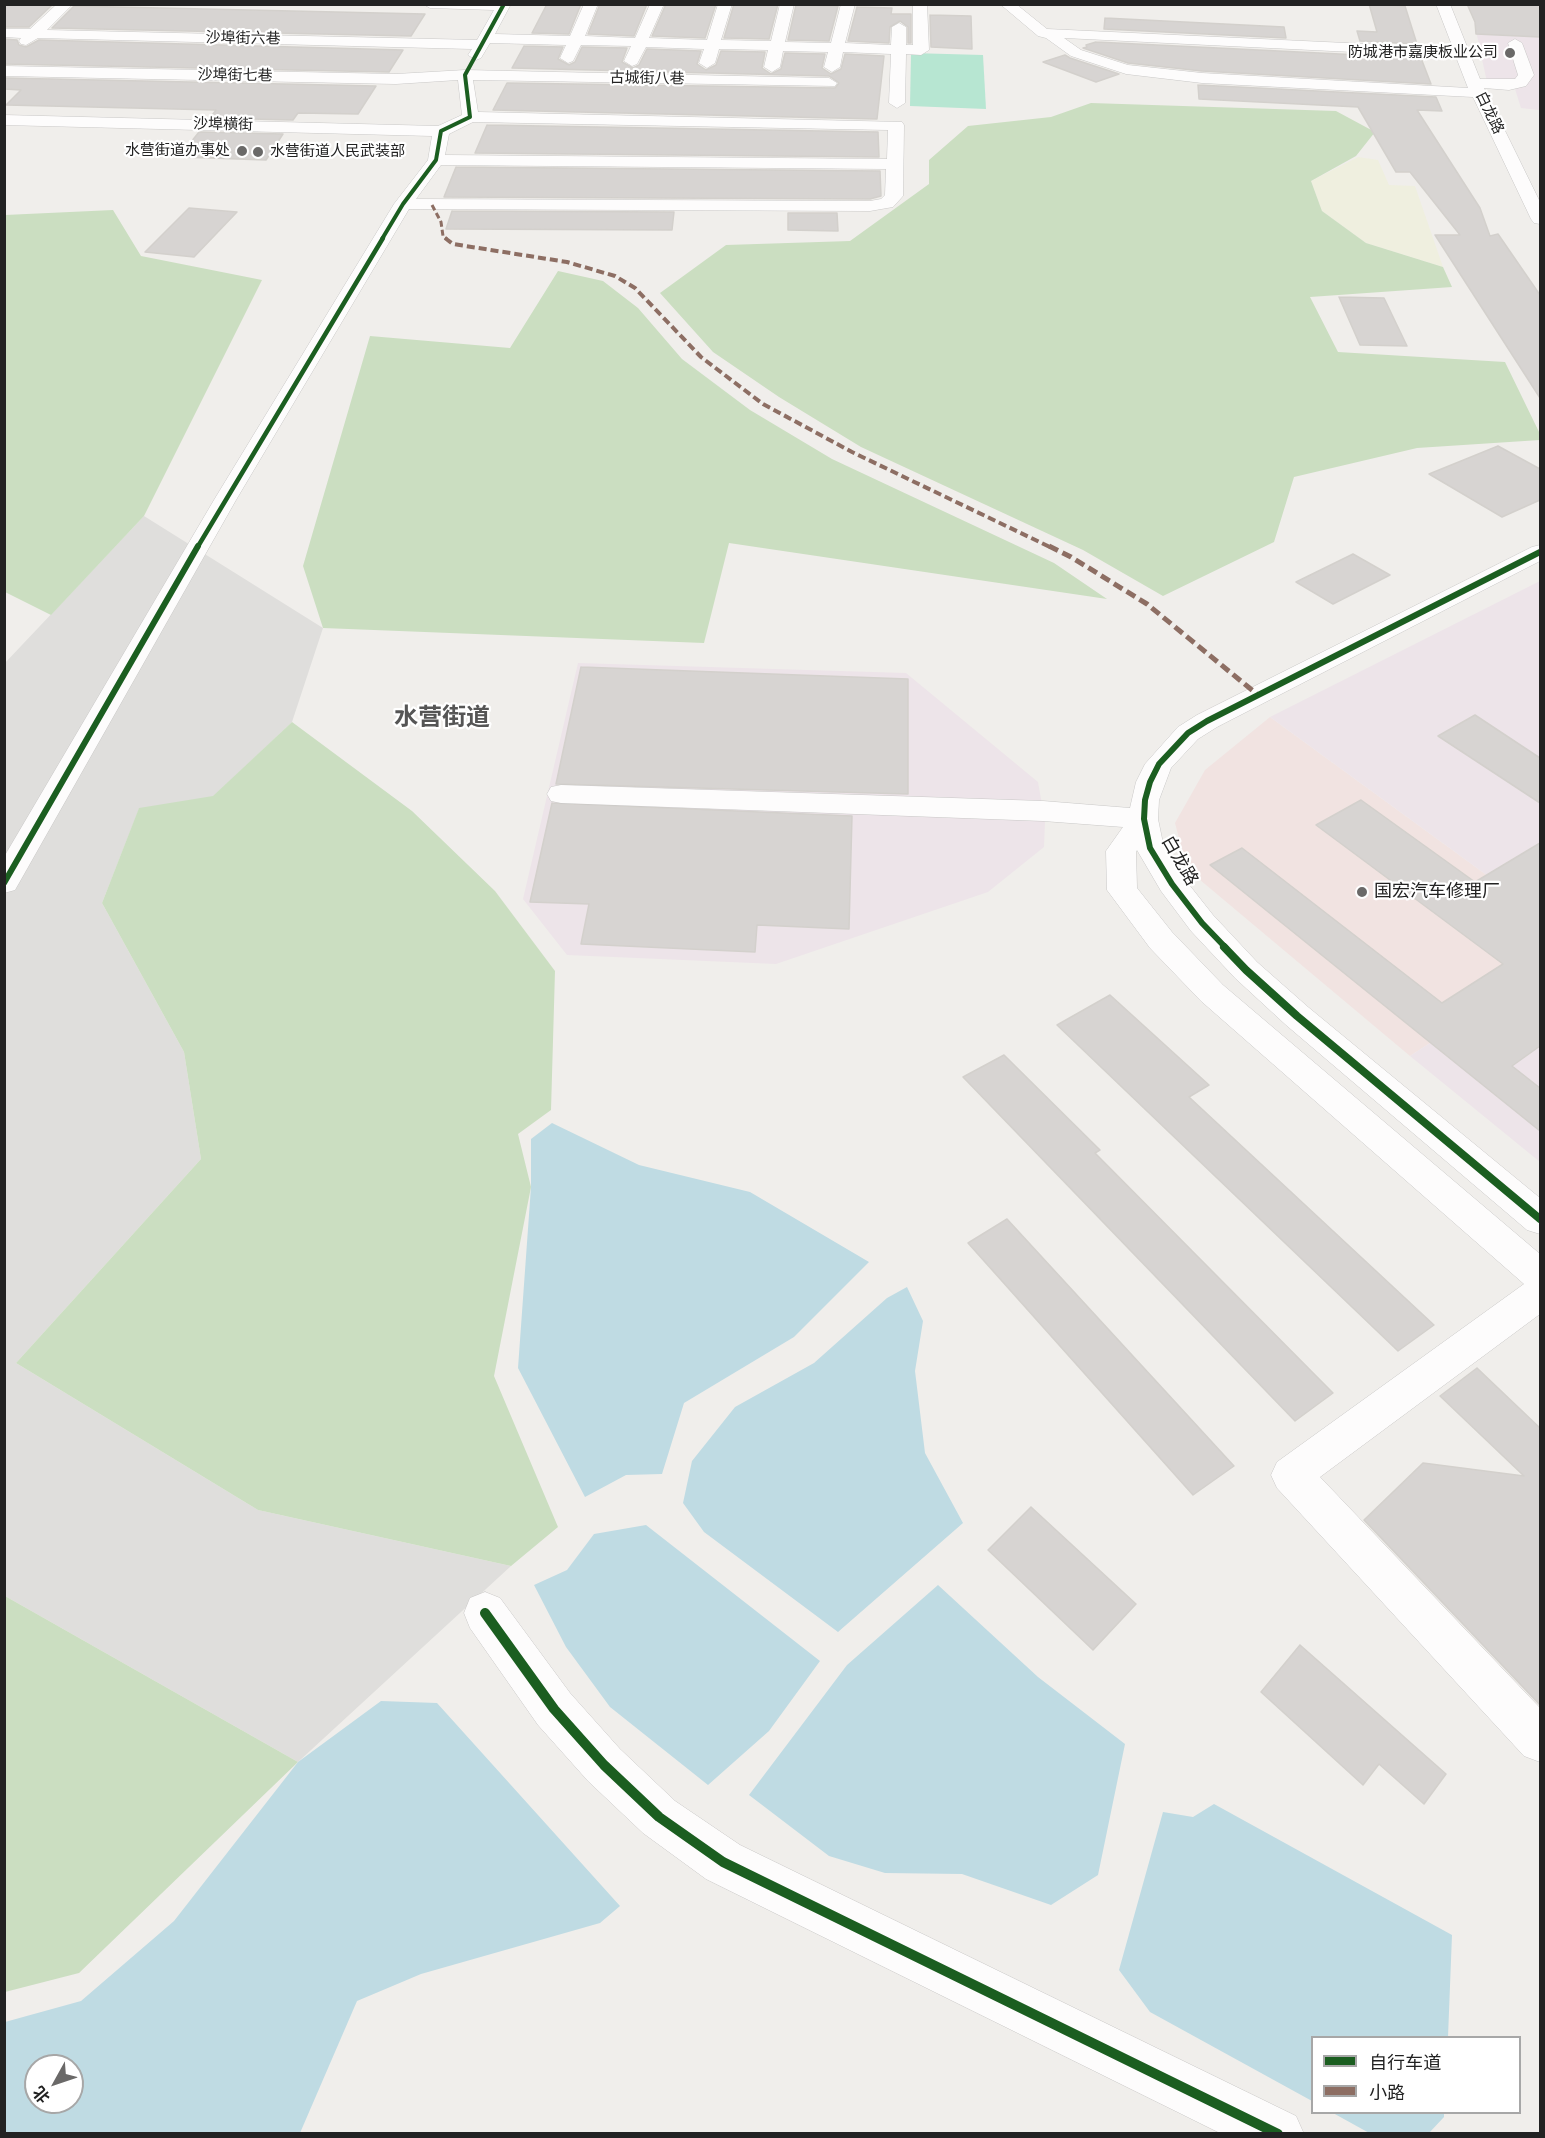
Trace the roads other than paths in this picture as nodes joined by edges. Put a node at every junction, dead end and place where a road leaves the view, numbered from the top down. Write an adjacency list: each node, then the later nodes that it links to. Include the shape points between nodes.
1 (66, 4): 16 (street)
2 (430, 4): 11 (street)
3 (591, 4): 17 (street)
4 (657, 4): 19 (street)
5 (725, 4): 21 (street)
6 (787, 4): 22 (street)
7 (848, 4): 23 (street)
8 (937, 4): 12 (street)
9 (1007, 4): 15 (street)
10 (1443, 4): 25 (street, 白龙路)
11 (504, 5): 18 (street)
12 (920, 5): 13 (street); 24 (street, 沙埠街六巷, via 921,50)
13 (900, 10): 24 (street)
14 (4, 33): 16 (street, 沙埠街六巷)
15 (1044, 33): 25 (street); 34 (street, via 1076,53 1126,69 1202,78)
16 (33, 34): 18 (street, 沙埠街六巷); 26 (street)
17 (576, 40): 18 (street, 沙埠街六巷); 19 (street, 沙埠街六巷); 29 (street)
18 (483, 42): 28 (street)
19 (640, 42): 21 (street, 沙埠街六巷); 30 (street)
20 (1515, 43): 34 (street, via 1526,75 1520,83)
21 (713, 44): 22 (street, 沙埠街六巷); 31 (street)
22 (777, 46): 23 (street, 沙埠街六巷); 32 (street)
23 (836, 48): 24 (street, 沙埠街六巷); 33 (street)
24 (898, 49): 36 (street)
25 (1460, 53): 34 (street, 白龙路)
26 (4, 60)
27 (4, 71): 28 (street, 沙埠街七巷, via 396,79)
28 (465, 75): 29 (street, 古城街八巷); 37 (street)
29 (560, 77): 30 (street, 古城街八巷)
30 (625, 78): 31 (street, 古城街八巷)
31 (702, 80): 32 (street, 古城街八巷)
32 (768, 81): 33 (street, 古城街八巷)
33 (829, 82): 35 (street)
34 (1476, 88): 42 (street, 白龙路)
35 (825, 99)
36 (897, 103)
37 (470, 117): 39 (street); 41 (street, via 896,124)
38 (4, 120): 39 (street, 沙埠横街)
39 (441, 130): 40 (street)
40 (436, 159): 41 (street); 43 (street)
41 (895, 164): 43 (street, via 894,196 887,203 870,206)
42 (1535, 196): 44 (street, 白龙路)
43 (403, 204): 48 (street, via 225,500)
44 (1540, 219)
45 (1540, 552): 47 (street, 白龙路, via 1207,721 1159,764 1145,800)
46 (561, 794): 47 (street, via 1043,811)
47 (1144, 819): 49 (street, 白龙路, via 1150,848 1172,884 1246,970); 50 (street, via 1121,851 1122,890 1161,940 1212,993)
48 (4, 883)
49 (1540, 1219)
50 (1540, 1276)
51 (1540, 1293): 53 (street, via 1292,1475)
52 (485, 1613): 54 (street, via 554,1709 604,1765 658,1817 723,1862)
53 (1540, 1740)
54 (1278, 2133)

